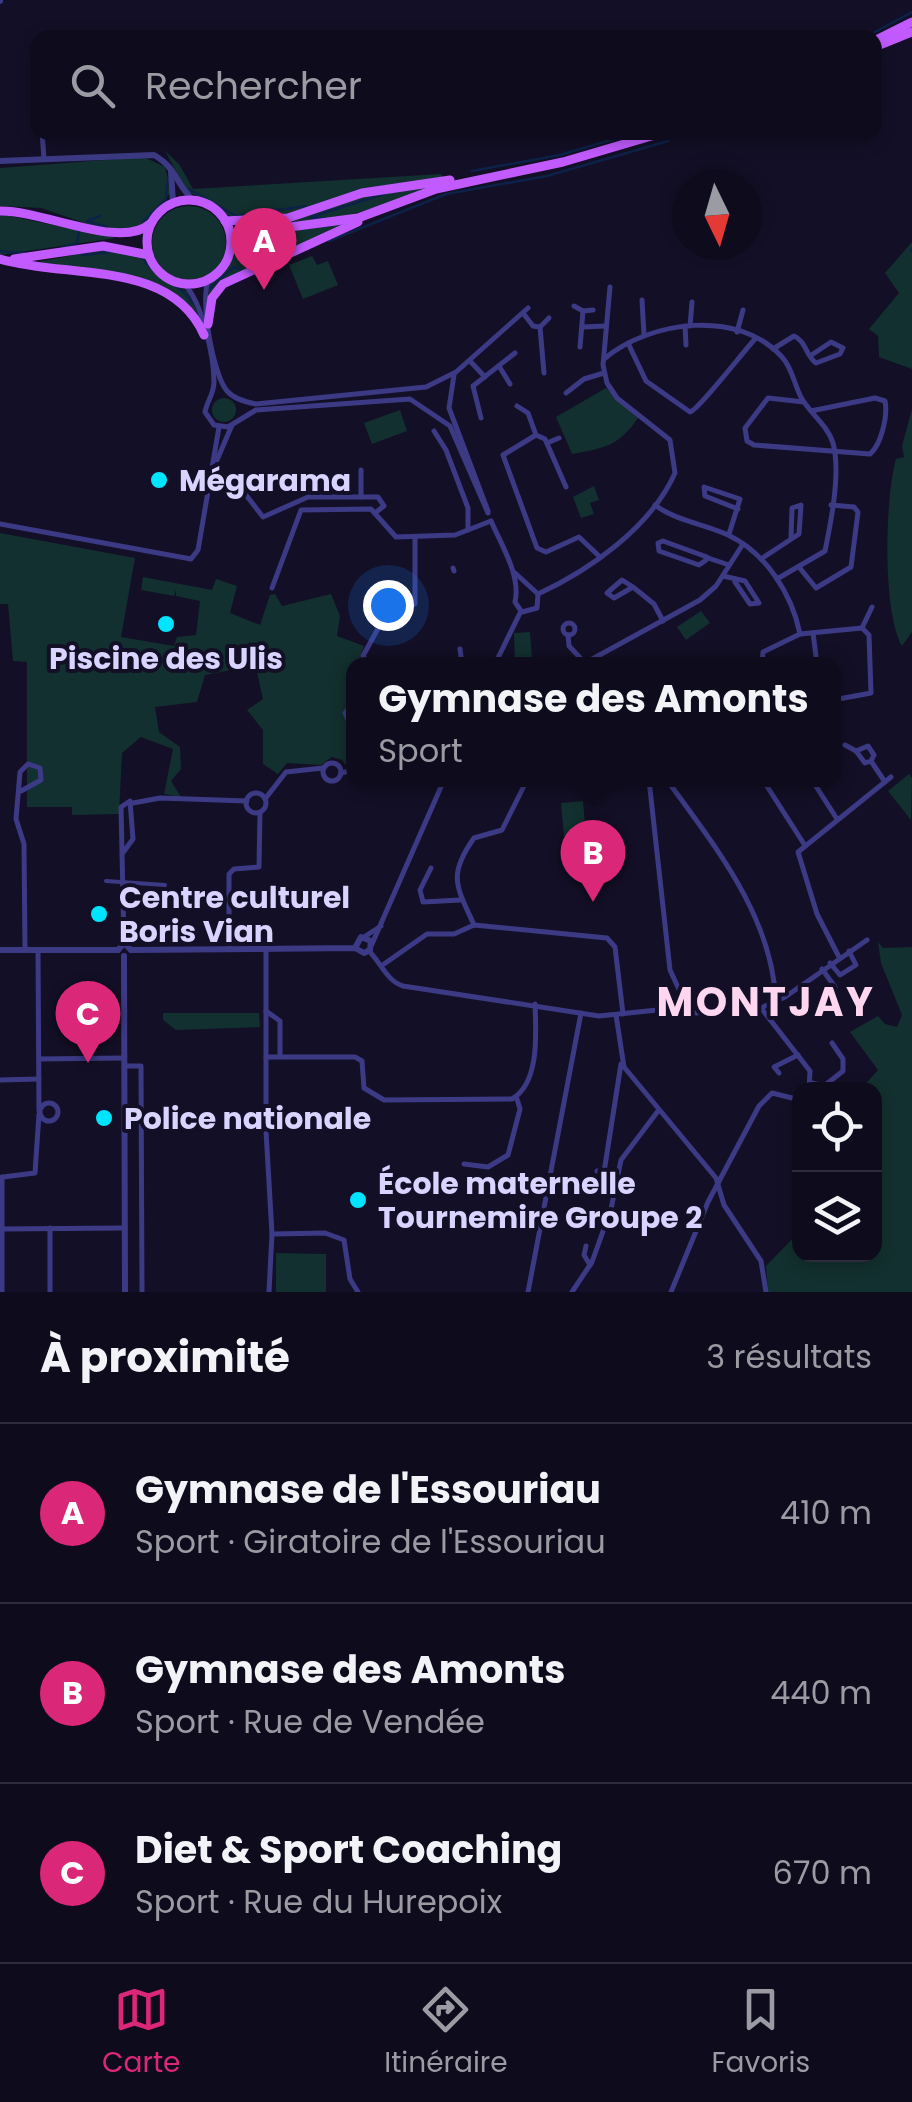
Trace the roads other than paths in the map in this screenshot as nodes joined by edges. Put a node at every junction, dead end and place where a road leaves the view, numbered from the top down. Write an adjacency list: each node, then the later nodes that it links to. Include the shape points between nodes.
1 (912, 22): 3 (main road)
2 (912, 32): 4 (main road)
3 (882, 39)
4 (882, 41)
5 (43, 140): 7 (street)
6 (640, 140): 10 (main road)
7 (44, 159): 8 (street); 9 (street, via 140,152)
8 (0, 161)
9 (166, 161): 11 (street); 12 (street)
10 (502, 175): 13 (main road, via 436,189); 15 (main road, via 385,188 288,218)
11 (194, 201): 12 (main road); 15 (main road)
12 (173, 204): 16 (main road)
13 (384, 210): 17 (main road, via 271,227 245,235); 30 (main road, via 232,278 212,298)
14 (0, 211): 16 (main road, via 122,235)
15 (225, 221): 17 (main road)
16 (152, 222): 18 (main road)
17 (231, 249): 20 (main road)
18 (149, 254): 19 (main road, via 103,246); 21 (main road, via 162,274)
19 (0, 259): 36 (main road, via 162,287 189,306)
20 (209, 280): 21 (main road); 30 (street)
21 (184, 284): 36 (street, via 199,304)
22 (610, 287): 32 (street)
23 (642, 300): 37 (street)
24 (692, 302): 33 (street)
25 (574, 306): 28 (street)
26 (592, 310): 28 (street)
27 (743, 310): 35 (street)
28 (583, 311): 31 (street)
29 (549, 318): 34 (street)
30 (208, 324): 54 (street)
31 (583, 326): 32 (street); 41 (street)
32 (605, 326): 46 (street)
33 (687, 326): 35 (street); 37 (street); 40 (street)
34 (540, 327): 45 (street, via 532,326 525,310); 50 (street)
35 (737, 332): 38 (street)
36 (204, 335): 56 (street)
37 (644, 335): 39 (street)
38 (755, 339): 39 (street, via 690,412 646,381); 42 (street)
39 (628, 343): 46 (street)
40 (686, 345)
41 (580, 347)
42 (773, 349): 44 (street, via 794,336); 59 (street, via 789,366)
43 (515, 352): 47 (street)
44 (810, 356): 44 (street, via 820,362 843,348 831,342)
45 (470, 360): 48 (street); 51 (street)
46 (604, 360): 49 (street)
47 (498, 366): 51 (street); 52 (street)
48 (456, 372): 53 (street); 57 (street)
49 (604, 373): 55 (street); 79 (street, via 613,394 674,446 676,473)
50 (544, 374)
51 (485, 377): 66 (street, via 472,393)
52 (510, 384)
53 (429, 386): 57 (street, via 441,386); 58 (street, via 256,404); 61 (street)
54 (228, 393): 56 (street); 58 (street)
55 (566, 393)
56 (212, 396): 68 (street, via 205,412)
57 (450, 396): 60 (street)
58 (236, 399): 65 (street)
59 (804, 402): 63 (street); 73 (street, via 768,398 745,437 754,446)
60 (449, 404): 64 (street); 83 (street)
61 (422, 405): 64 (street); 65 (street, via 402,396 256,410)
62 (517, 406): 70 (street, via 528,413)
63 (812, 411): 73 (street, via 830,435); 73 (street, via 885,401 873,452)
64 (438, 414): 83 (street, via 450,426)
65 (238, 418): 67 (street)
66 (481, 418)
67 (232, 425): 68 (street); 74 (street)
68 (219, 427): 74 (street)
69 (434, 431): 86 (street, via 468,508)
70 (536, 435): 72 (street); 91 (street, via 502,459 537,548 546,552 578,538)
71 (559, 438): 72 (street)
72 (547, 443): 77 (street)
73 (834, 454): 80 (street)
74 (216, 463): 76 (street)
75 (361, 470): 78 (street)
76 (211, 486): 78 (street, via 246,495 270,518 308,498); 85 (street, via 191,559)
77 (566, 487)
78 (361, 497): 82 (street, via 382,499)
79 (655, 505): 87 (street); 91 (street)
80 (830, 506): 96 (street, via 824,551); 96 (street, via 858,512 851,567 816,588)
81 (738, 508): 81 (street, via 738,497 704,487 705,496); 87 (street)
82 (375, 513): 88 (street, via 392,534); 100 (street, via 301,510)
83 (488, 513): 84 (street)
84 (491, 521): 86 (street); 94 (street)
85 (0, 524)
86 (468, 530): 88 (street)
87 (728, 535): 90 (street)
88 (415, 537): 113 (street, via 415,604 387,612)
89 (792, 538): 89 (street, via 800,534 801,505 792,508); 93 (street)
90 (743, 544): 93 (street); 95 (street)
91 (600, 557): 104 (street)
92 (707, 557): 92 (street, via 663,540 657,545 699,565); 95 (street)
93 (761, 559): 98 (street)
94 (510, 566): 101 (street); 103 (street)
95 (729, 566): 97 (street)
96 (799, 567): 98 (street)
97 (723, 576): 99 (street); 107 (street, via 700,600)
98 (777, 579): 110 (street)
99 (736, 582): 99 (street, via 750,604 759,603 745,582)
100 (272, 588)
101 (528, 588): 103 (street); 104 (street)
102 (633, 588): 102 (street, via 614,598 606,594 622,580); 107 (street)
103 (518, 592): 106 (street, via 514,602)
104 (538, 594): 106 (street, via 534,610)
105 (872, 607): 108 (street)
106 (521, 612): 115 (street)
107 (663, 620): 117 (street)
108 (862, 628): 109 (street); 120 (street, via 869,634 871,693)
109 (812, 632): 110 (street); 119 (street)
110 (800, 634): 118 (street)
111 (568, 635): 116 (street)
112 (460, 648): 114 (street)
113 (364, 657)
114 (461, 657)
115 (498, 657)
116 (580, 657)
117 (597, 657)
118 (763, 657)
119 (815, 657)
120 (841, 699)
121 (845, 745): 122 (street)
122 (856, 751): 123 (street); 123 (street, via 868,746)
123 (871, 761): 138 (street, via 888,780)
124 (323, 768): 126 (street, via 332,763); 126 (street, via 330,780); 134 (street, via 286,772)
125 (346, 772): 126 (street)
126 (341, 773)
127 (441, 787): 146 (street)
128 (524, 787): 144 (street, via 502,830 471,840 458,866)
129 (650, 787): 167 (street, via 670,970)
130 (673, 787): 163 (street, via 752,905 775,970)
131 (767, 787): 139 (street)
132 (816, 787): 138 (street)
133 (21, 791): 133 (street, via 40,780 40,768 22,768); 153 (street, via 16,819 24,844)
134 (265, 800): 135 (street, via 254,794); 137 (street)
135 (247, 801): 136 (street); 137 (street, via 249,810)
136 (133, 803): 140 (street, via 134,839); 140 (street, via 121,804)
137 (260, 812): 151 (street, via 260,867 229,874)
138 (837, 819): 139 (street)
139 (804, 844): 158 (street, via 797,860)
140 (122, 854): 155 (street)
141 (431, 868): 144 (street, via 420,890 423,902)
142 (106, 881): 143 (street)
143 (165, 885)
144 (460, 900): 145 (street)
145 (474, 925): 160 (street, via 454,934 426,934); 169 (street, via 607,938 614,948)
146 (380, 926): 147 (street); 149 (street)
147 (364, 937): 149 (street); 150 (street)
148 (867, 940): 157 (street)
149 (370, 947): 150 (street, via 361,953); 160 (street)
150 (356, 948): 156 (street)
151 (229, 949): 155 (street); 156 (street)
152 (0, 950): 153 (street)
153 (25, 950): 154 (street)
154 (38, 950): 155 (street); 174 (street)
155 (124, 950): 176 (street)
156 (266, 950): 166 (street)
157 (849, 951): 158 (street); 159 (street, via 856,964 840,976)
158 (839, 958): 159 (street)
159 (830, 963): 161 (street)
160 (384, 964): 164 (street, via 397,984)
161 (822, 969): 162 (street); 163 (street)
162 (835, 987)
163 (776, 1002): 165 (street)
164 (535, 1004): 168 (street); 183 (street, via 532,1062)
165 (762, 1008): 167 (street); 171 (street)
166 (266, 1011): 172 (street); 173 (street, via 280,1021)
167 (689, 1011): 169 (street)
168 (580, 1013): 169 (street); 201 (street)
169 (620, 1014): 175 (street)
170 (832, 1044): 181 (street, via 843,1071)
171 (798, 1055): 177 (street, via 774,1067); 180 (street)
172 (266, 1056): 173 (street); 192 (street)
173 (280, 1057): 183 (street, via 359,1059 364,1088 384,1100)
174 (39, 1058): 176 (street); 178 (street)
175 (622, 1061): 184 (street); 186 (street, via 604,1172)
176 (124, 1062): 190 (street); 198 (street, via 141,1066)
177 (778, 1073)
178 (38, 1079): 179 (street); 187 (street, via 36,1173)
179 (0, 1080)
180 (811, 1082)
181 (829, 1082)
182 (792, 1097): 188 (street, via 767,1096)
183 (516, 1098): 185 (street, via 520,1109 508,1155 488,1166)
184 (658, 1112): 188 (street); 194 (street, via 621,1160)
185 (464, 1164)
186 (596, 1171)
187 (1, 1177): 191 (street)
188 (719, 1185): 203 (street); 204 (street, via 724,1205 762,1262)
189 (50, 1228): 190 (street); 191 (street); 196 (street)
190 (124, 1228): 197 (street)
191 (2, 1229): 195 (street)
192 (272, 1234): 199 (street); 200 (street, via 334,1236 346,1244)
193 (586, 1246): 194 (street)
194 (590, 1265): 202 (street)
195 (2, 1292)
196 (50, 1292)
197 (125, 1292)
198 (142, 1292)
199 (269, 1292)
200 (358, 1292)
201 (528, 1292)
202 (572, 1292)
203 (672, 1292)
204 (766, 1292)

